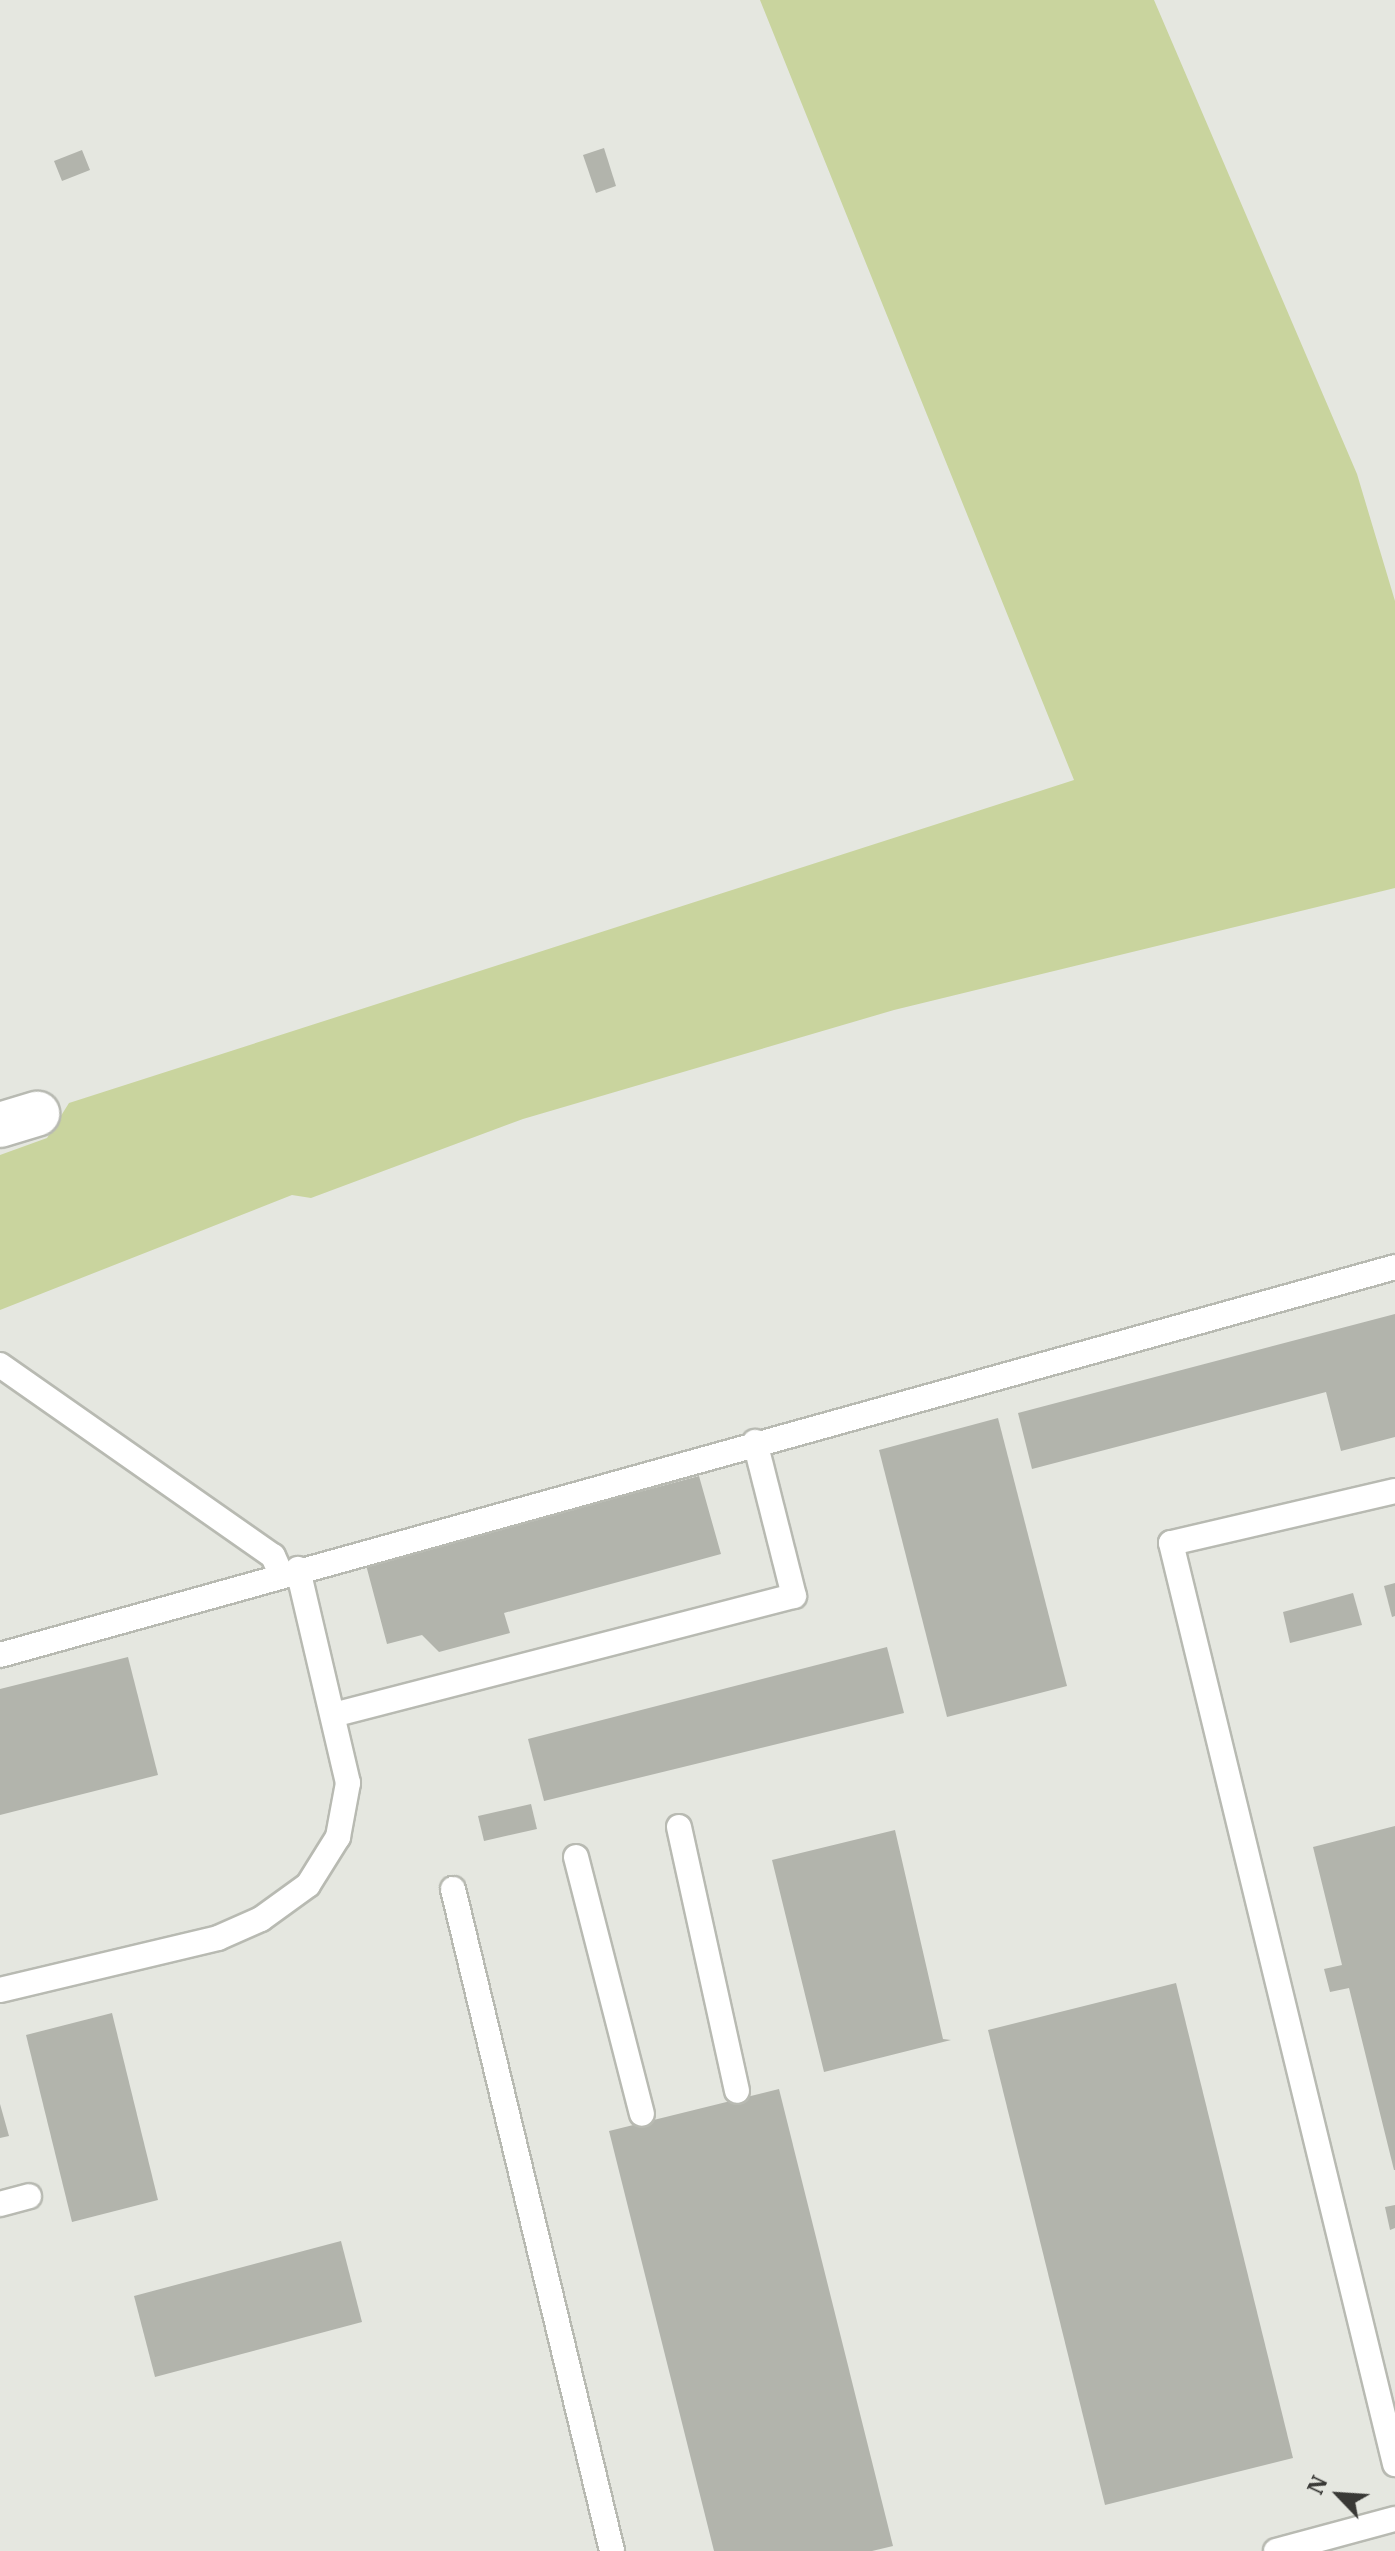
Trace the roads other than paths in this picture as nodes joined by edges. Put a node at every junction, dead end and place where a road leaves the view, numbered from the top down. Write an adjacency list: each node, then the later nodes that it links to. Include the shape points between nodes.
1 (1395, 1267): 3 (lane)
2 (0, 1365): 5 (lane)
3 (755, 1442): 5 (lane); 7 (lane, via 794,1596)
4 (1395, 1491): 16 (lane, via 1171,1543)
5 (290, 1572): 6 (lane); 7 (lane)
6 (0, 1655)
7 (333, 1715): 11 (lane, via 348,1783 338,1837 308,1885 261,1919 218,1938)
8 (679, 1827): 12 (lane)
9 (576, 1857): 13 (lane)
10 (453, 1889): 18 (lane)
11 (0, 1990)
12 (737, 2091)
13 (642, 2114)
14 (29, 2196): 15 (lane)
15 (0, 2204)
16 (1395, 2464)
17 (1395, 2519): 19 (lane)
18 (612, 2551)
19 (1276, 2551)

